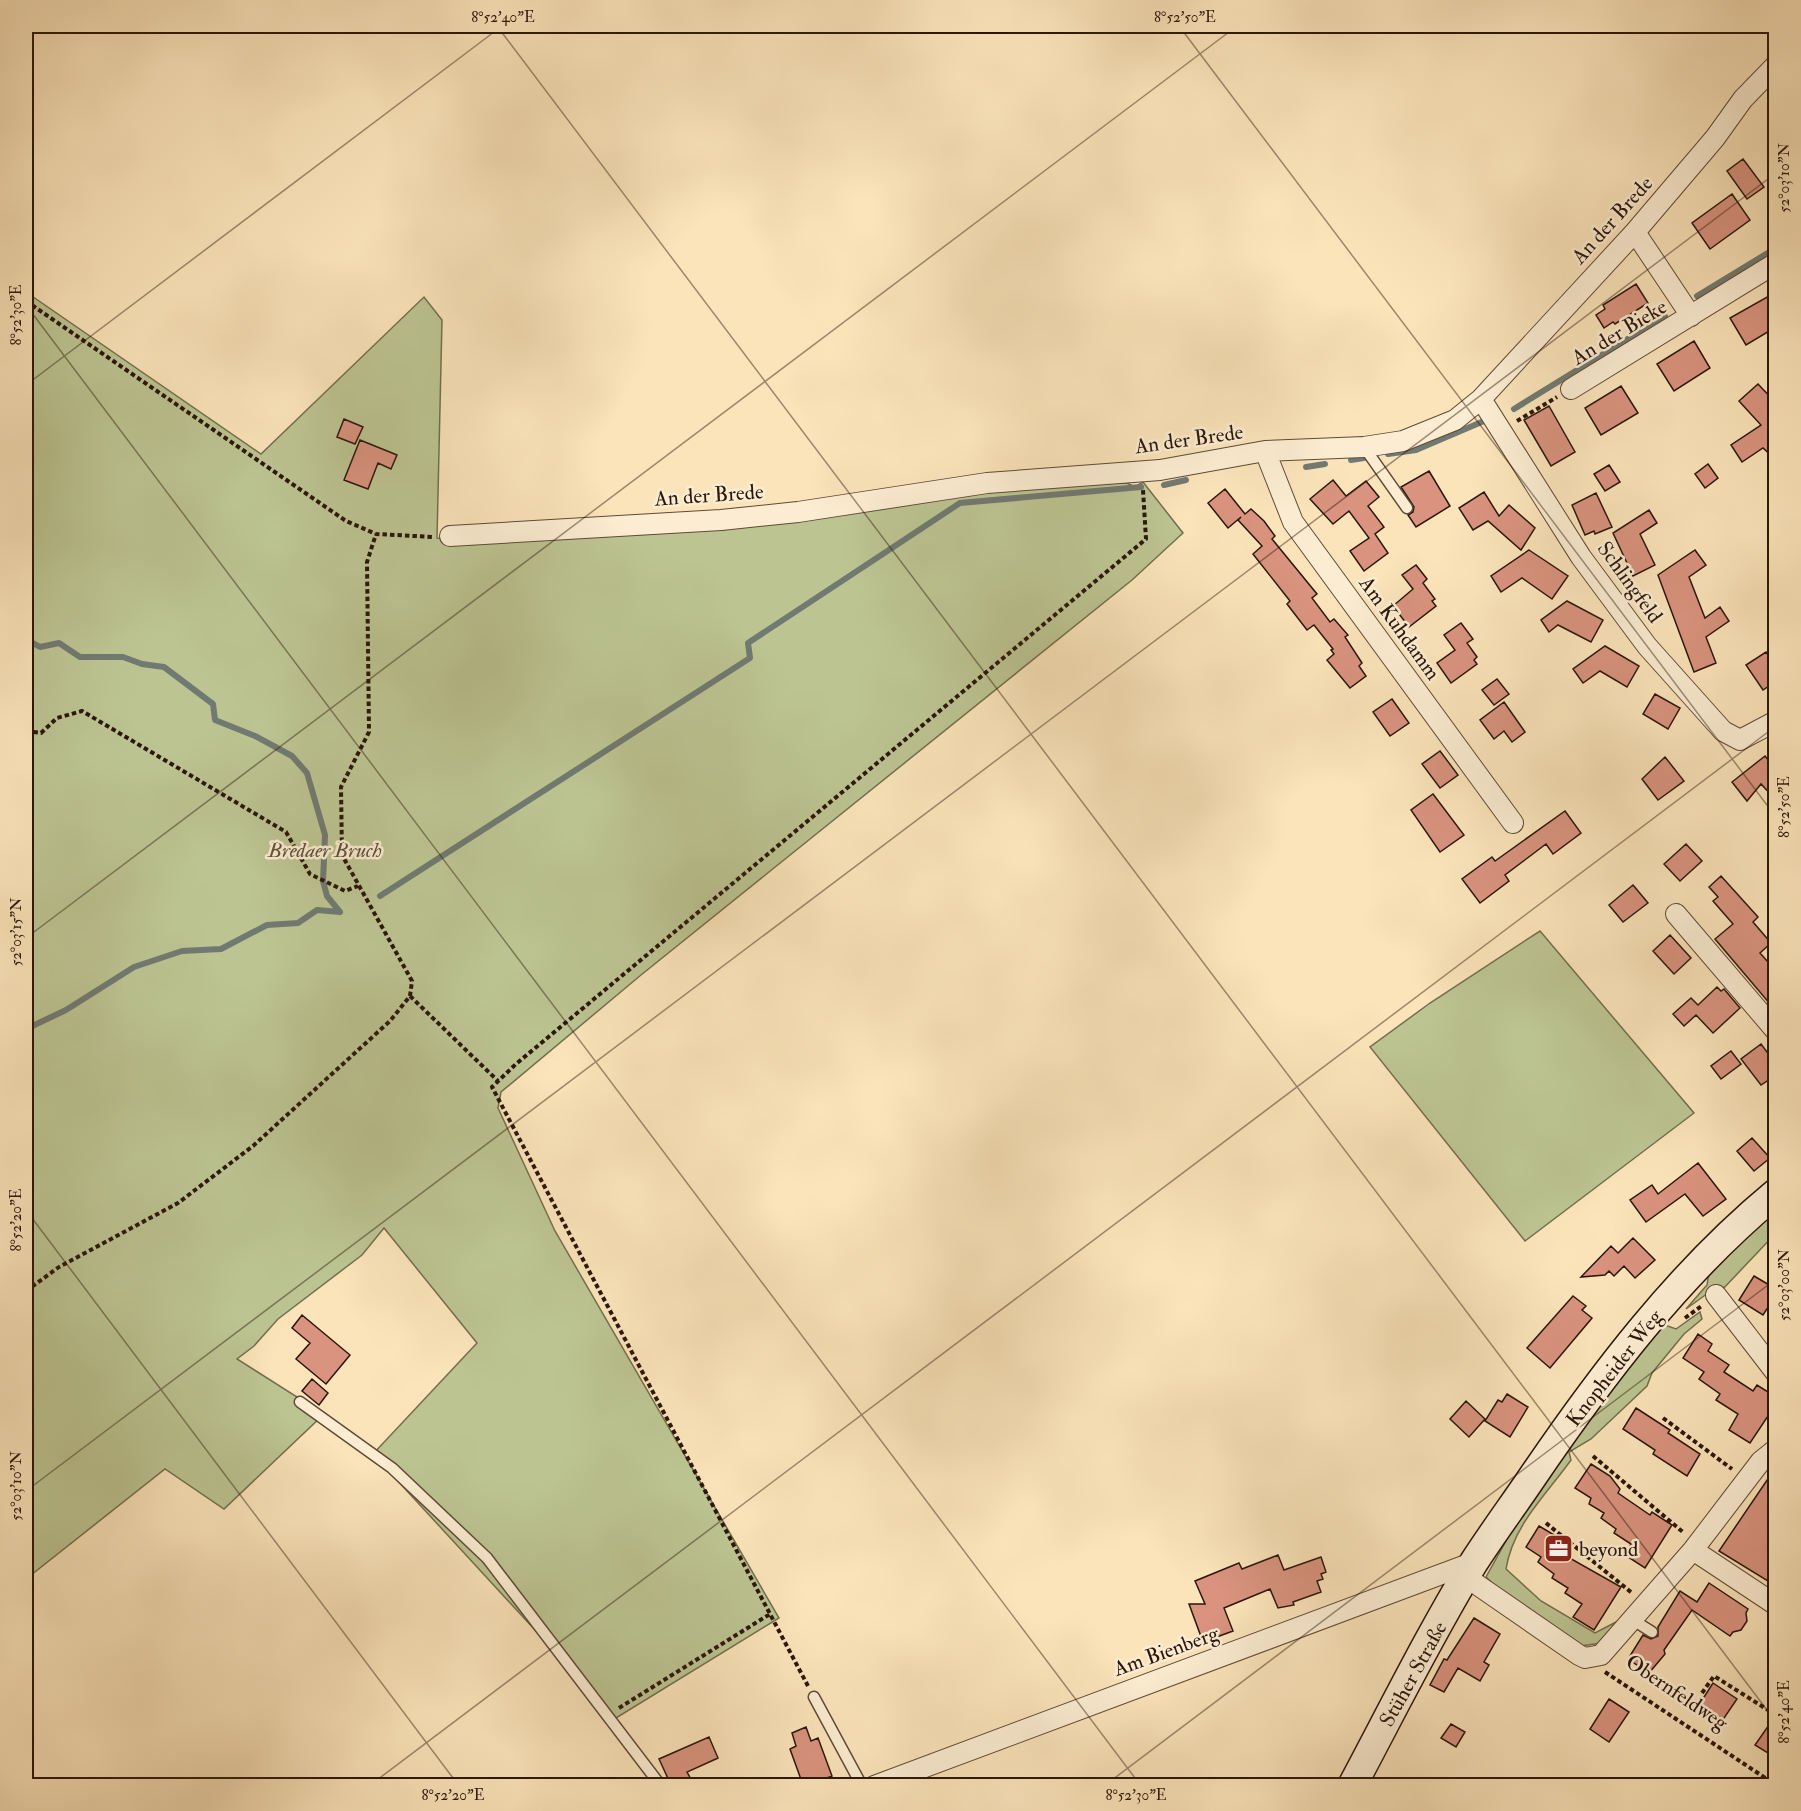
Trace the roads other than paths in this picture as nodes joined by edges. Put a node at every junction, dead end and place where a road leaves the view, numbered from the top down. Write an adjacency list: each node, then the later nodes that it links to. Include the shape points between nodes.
1 (1776, 65): 2 (street, An der Brede, via 1743,99)
2 (1635, 232): 4 (street, An der Bieke); 6 (street, An der Brede)
3 (1776, 263): 4 (street, An der Bieke)
4 (1691, 316): 5 (street, An der Bieke)
5 (1571, 389)
6 (1481, 399): 7 (street, An der Brede, via 1455,420 1403,441); 11 (street, Schlingfeld, via 1581,557 1647,646 1723,731 1740,740)
7 (1364, 447): 8 (street, An der Brede); 9 (lane)
8 (1265, 451): 10 (street, An der Brede, via 1142,471 987,483 798,512); 12 (street, Am Kuhdamm, via 1293,522)
9 (1407, 508)
10 (450, 536)
11 (1776, 721)
12 (1514, 823)
13 (1676, 914): 14 (street)
14 (1776, 1031)
15 (1776, 1193): 21 (main road, Knopheider Weg, via 1693,1272 1623,1352 1562,1433)
16 (1716, 1295): 17 (street)
17 (1776, 1373)
18 (300, 1402): 26 (lane, via 392,1468 487,1558)
19 (1776, 1449): 20 (street, via 1761,1461)
20 (1695, 1547): 22 (street); 23 (street)
21 (1470, 1570): 23 (street, Obernfeldweg, via 1579,1655 1594,1658 1608,1650); 28 (street, Am Bienberg); 29 (main road, Stüher Straße)
22 (1776, 1605)
23 (1634, 1620): 24 (lane)
24 (1652, 1632)
25 (814, 1697): 27 (lane)
26 (661, 1785)
27 (862, 1785)
28 (874, 1785)
29 (1352, 1785)

